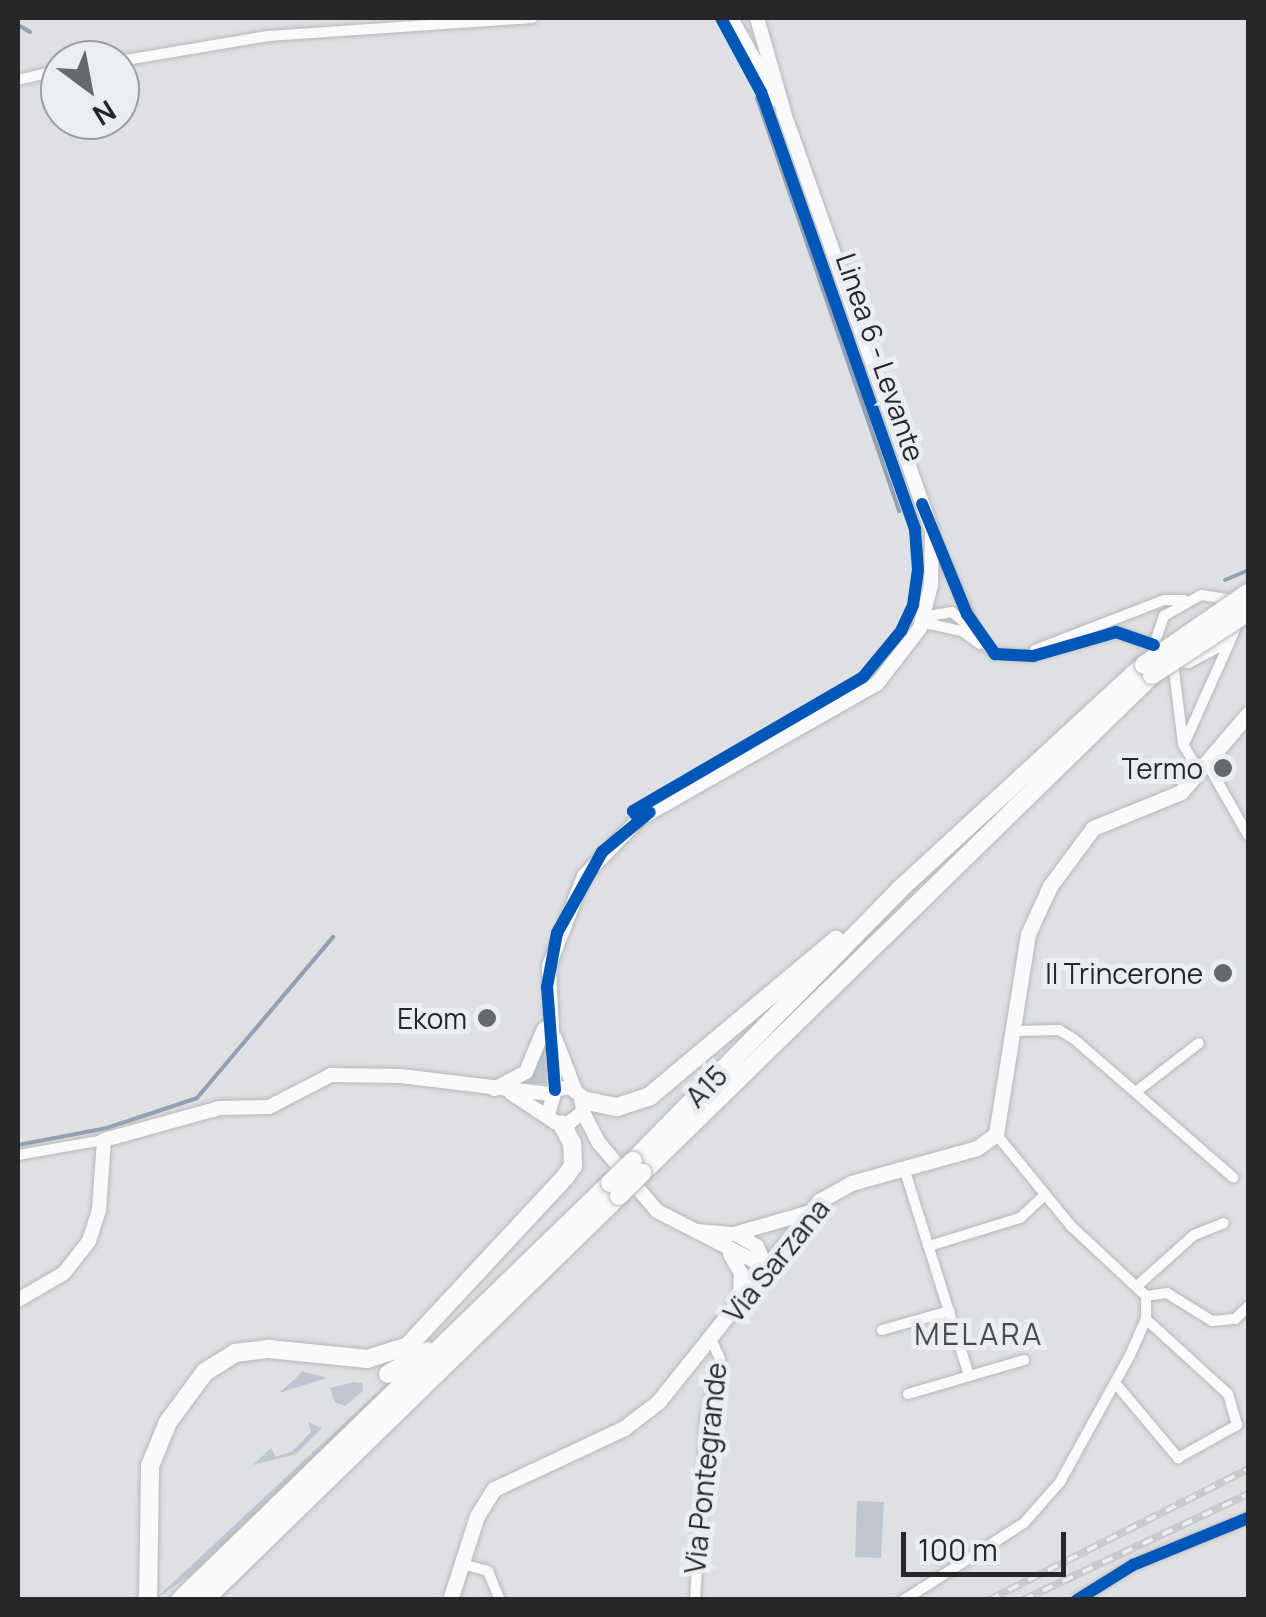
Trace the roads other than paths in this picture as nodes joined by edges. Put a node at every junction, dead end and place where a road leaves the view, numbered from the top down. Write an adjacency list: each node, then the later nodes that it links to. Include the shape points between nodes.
1 (532, 18): 4 (street, via 268,36)
2 (731, 18): 5 (street)
3 (757, 18): 5 (street)
4 (140, 58)
5 (784, 112): 6 (street)
6 (932, 532): 11 (street); 12 (street)
7 (1248, 595): 9 (street); 18 (highway, A15, bridge)
8 (1190, 600): 9 (street); 14 (street, via 1164,616); 16 (street, via 1164,600)
9 (1224, 600): 10 (street)
10 (1244, 616): 13 (street); 18 (highway, A15, bridge)
11 (922, 620): 12 (street, via 952,612); 15 (street, via 962,631); 25 (street, via 896,664 850,704 670,799 602,852 557,934)
12 (977, 634): 15 (street)
13 (1230, 641): 17 (street, via 1189,663); 21 (street)
14 (1154, 645): 16 (street, via 1116,632); 17 (street, via 1162,661)
15 (989, 650): 16 (street)
16 (1020, 657)
17 (1173, 662): 21 (street)
18 (1148, 670): 19 (highway, A15)
19 (1099, 712): 24 (highway, A15); 38 (highway, A15)
20 (1248, 714): 22 (main road)
21 (1183, 744): 22 (street)
22 (1204, 769): 23 (street); 26 (main road, via 1169,797 1093,828 1069,857 1028,934)
23 (1248, 835)
24 (899, 890): 32 (highway, via 650,1096 617,1106); 38 (highway, A15)
25 (547, 1019): 28 (street, via 526,1072); 31 (street); 32 (street)
26 (1014, 1031): 29 (street, via 1059,1030); 34 (main road)
27 (1199, 1044): 29 (street)
28 (493, 1089): 30 (street); 35 (street, via 332,1075 269,1107 218,1108)
29 (1137, 1091): 40 (street)
30 (510, 1092): 31 (street); 33 (street)
31 (553, 1092): 32 (street); 33 (street)
32 (580, 1100): 33 (street); 36 (street)
33 (560, 1121): 36 (street); 68 (highway, via 572,1143 573,1166 408,1346 367,1358 269,1349 235,1353 205,1372 168,1422 150,1466)
34 (996, 1134): 39 (main road, Via Sarzana, via 977,1148); 42 (street)
35 (104, 1140): 37 (street); 53 (street, via 100,1210 89,1241 64,1273)
36 (599, 1143): 45 (street, via 657,1211)
37 (18, 1155)
38 (638, 1167): 41 (highway, A15, bridge)
39 (904, 1168): 43 (main road, Via Sarzana, via 831,1192); 47 (street)
40 (1233, 1177)
41 (614, 1190): 50 (highway, A15); 69 (highway, A15)
42 (1046, 1195): 47 (street, via 1020,1218); 51 (street)
43 (807, 1213): 46 (street); 49 (main road, Via Sarzana)
44 (1224, 1223): 51 (street, via 1194,1234)
45 (686, 1230): 46 (street); 48 (street)
46 (734, 1234): 49 (street, via 757,1246)
47 (929, 1246): 56 (street)
48 (730, 1253): 49 (street); 54 (street, via 741,1273)
49 (766, 1267): 54 (main road, Via Sarzana)
50 (522, 1270): 61 (highway, via 418,1359); 67 (highway, A15)
51 (1137, 1286): 52 (street)
52 (1146, 1296): 55 (street, via 1167,1293 1212,1321 1235,1319); 57 (street)
53 (18, 1300)
54 (740, 1302): 59 (main road, Via Sarzana)
55 (1248, 1307)
56 (949, 1311): 58 (street); 62 (street)
57 (1146, 1319): 63 (street); 63 (street, via 1228,1394 1237,1425 1178,1458)
58 (882, 1330)
59 (711, 1339): 66 (main road, Via Sarzana, via 641,1417 494,1490 477,1516); 72 (street, Via Pontegrande, via 720,1359 706,1414)
60 (1024, 1360): 62 (street)
61 (388, 1374)
62 (969, 1376): 64 (street)
63 (1116, 1384): 73 (street, via 1060,1482 1024,1524)
64 (908, 1394)
65 (1248, 1518): 74 (street, via 1132,1566)
66 (462, 1564): 70 (main road, Via Sarzana); 71 (street, via 488,1571)
67 (182, 1598)
68 (148, 1600)
69 (204, 1600)
70 (450, 1600)
71 (500, 1600)
72 (694, 1600)
73 (904, 1600)
74 (1077, 1600)

